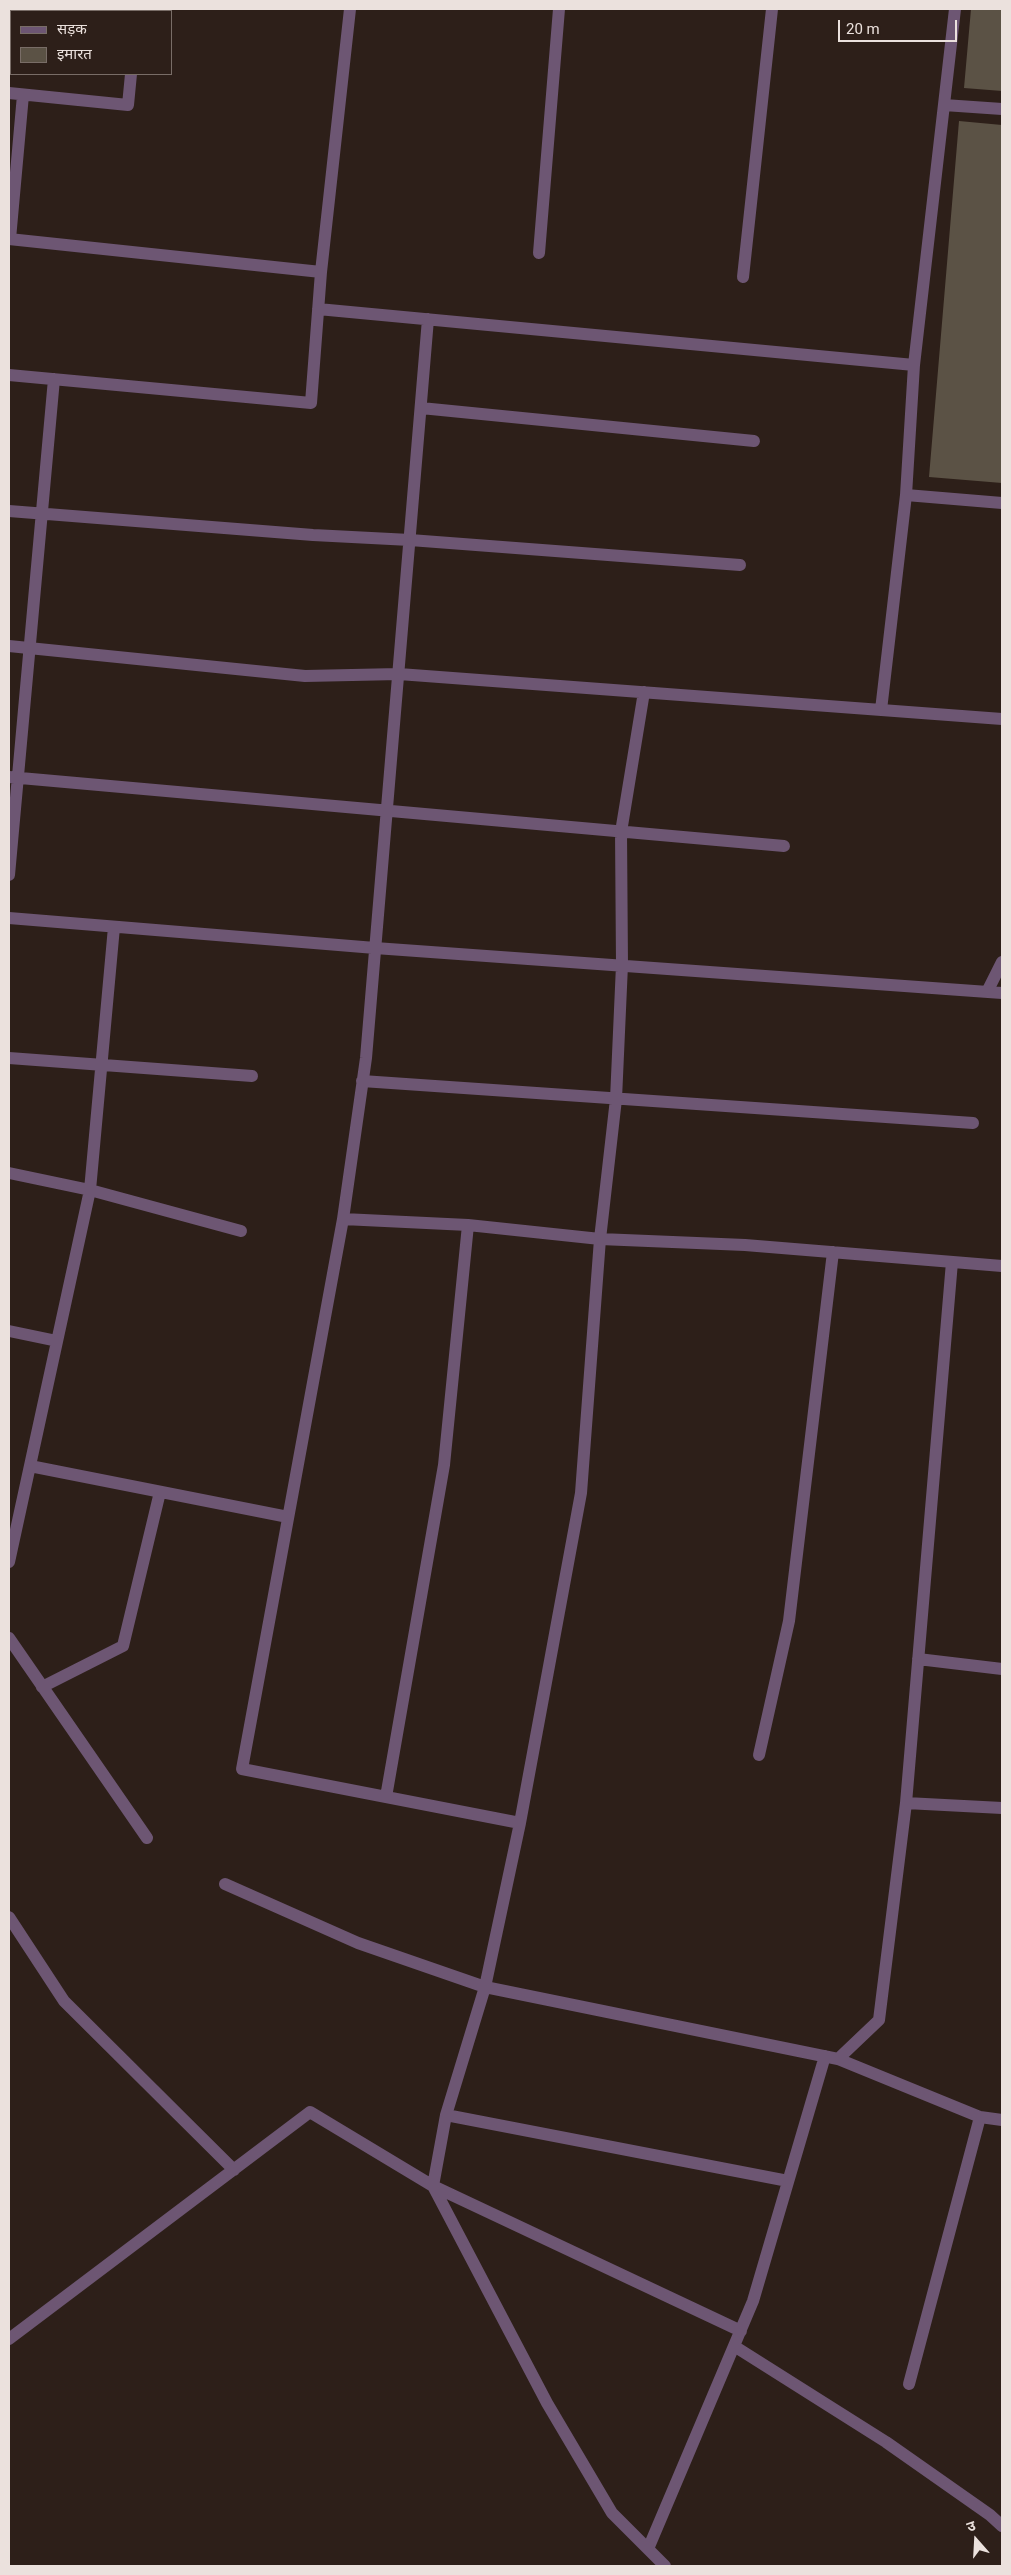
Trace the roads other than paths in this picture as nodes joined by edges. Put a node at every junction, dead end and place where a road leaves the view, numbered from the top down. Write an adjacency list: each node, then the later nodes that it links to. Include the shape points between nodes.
1 (350, 9): 12 (street)
2 (559, 9): 11 (street)
3 (772, 9): 13 (street)
4 (955, 9): 8 (street)
5 (131, 75): 7 (street, via 128,105)
6 (9, 93): 7 (street)
7 (23, 95): 10 (street)
8 (944, 105): 9 (street); 16 (street)
9 (1002, 109)
10 (10, 239): 12 (street)
11 (539, 254)
12 (321, 272): 14 (street)
13 (743, 277)
14 (318, 309): 15 (street); 18 (street, via 311,403)
15 (428, 319): 16 (street); 19 (street)
16 (914, 365): 21 (street)
17 (9, 375): 18 (street)
18 (54, 379): 24 (street)
19 (421, 408): 20 (street); 25 (street)
20 (754, 441)
21 (906, 495): 22 (street); 31 (street)
22 (1002, 503)
23 (9, 511): 24 (street)
24 (41, 513): 25 (street, via 313,536); 28 (street)
25 (410, 540): 26 (street); 29 (street)
26 (740, 565)
27 (9, 646): 28 (street)
28 (29, 648): 29 (street, via 305,676); 33 (street)
29 (399, 674): 30 (street); 34 (street)
30 (644, 692): 31 (street); 35 (street)
31 (881, 710): 32 (street)
32 (1002, 719)
33 (13, 777): 34 (street); 37 (street)
34 (387, 811): 35 (street); 40 (street)
35 (621, 832): 36 (street); 42 (street)
36 (784, 846)
37 (9, 876)
38 (9, 918): 39 (street)
39 (114, 927): 40 (street); 46 (street)
40 (375, 948): 42 (street); 48 (street)
41 (1002, 962): 43 (street)
42 (622, 966): 43 (street); 49 (street)
43 (987, 992): 44 (street)
44 (1002, 993)
45 (9, 1058): 46 (street)
46 (101, 1065): 47 (street); 52 (street)
47 (252, 1076)
48 (362, 1081): 49 (street); 53 (street)
49 (616, 1098): 50 (street); 56 (street)
50 (974, 1123)
51 (9, 1173): 52 (street)
52 (90, 1190): 55 (street); 61 (street)
53 (343, 1219): 54 (street); 65 (street)
54 (468, 1225): 56 (street); 72 (street, via 444,1465)
55 (241, 1231)
56 (600, 1239): 57 (street); 75 (street, via 580,1493)
57 (833, 1252): 58 (street); 71 (street, via 789,1621)
58 (952, 1262): 59 (street); 68 (street)
59 (1002, 1266)
60 (9, 1331): 61 (street)
61 (57, 1341): 62 (street)
62 (30, 1466): 63 (street); 64 (street)
63 (160, 1492): 65 (street); 70 (street, via 123,1646)
64 (14, 1511): 66 (street)
65 (288, 1517): 72 (street, via 242,1769)
66 (9, 1562)
67 (9, 1638): 70 (street)
68 (918, 1659): 69 (street); 73 (street)
69 (1002, 1669)
70 (42, 1687): 76 (street)
71 (760, 1755)
72 (386, 1797): 75 (street)
73 (906, 1803): 74 (street); 81 (street, via 879,2020)
74 (1002, 1808)
75 (520, 1823): 79 (street)
76 (147, 1838)
77 (225, 1884): 79 (street, via 358,1944)
78 (9, 1917): 85 (street, via 64,2000)
79 (485, 1987): 80 (street); 82 (street)
80 (825, 2056): 81 (street); 86 (street)
81 (838, 2059): 83 (street)
82 (446, 2115): 86 (street); 87 (street)
83 (980, 2117): 84 (street); 91 (street)
84 (1002, 2120)
85 (234, 2170): 87 (street, via 310,2112); 89 (street)
86 (788, 2181): 88 (street, via 753,2301)
87 (433, 2186): 88 (street); 93 (street, via 577,2454 612,2513)
88 (740, 2331): 90 (street)
89 (9, 2339)
90 (734, 2346): 92 (street, via 886,2442); 93 (street)
91 (909, 2384)
92 (1002, 2526)
93 (648, 2549): 94 (street)
94 (665, 2566)

